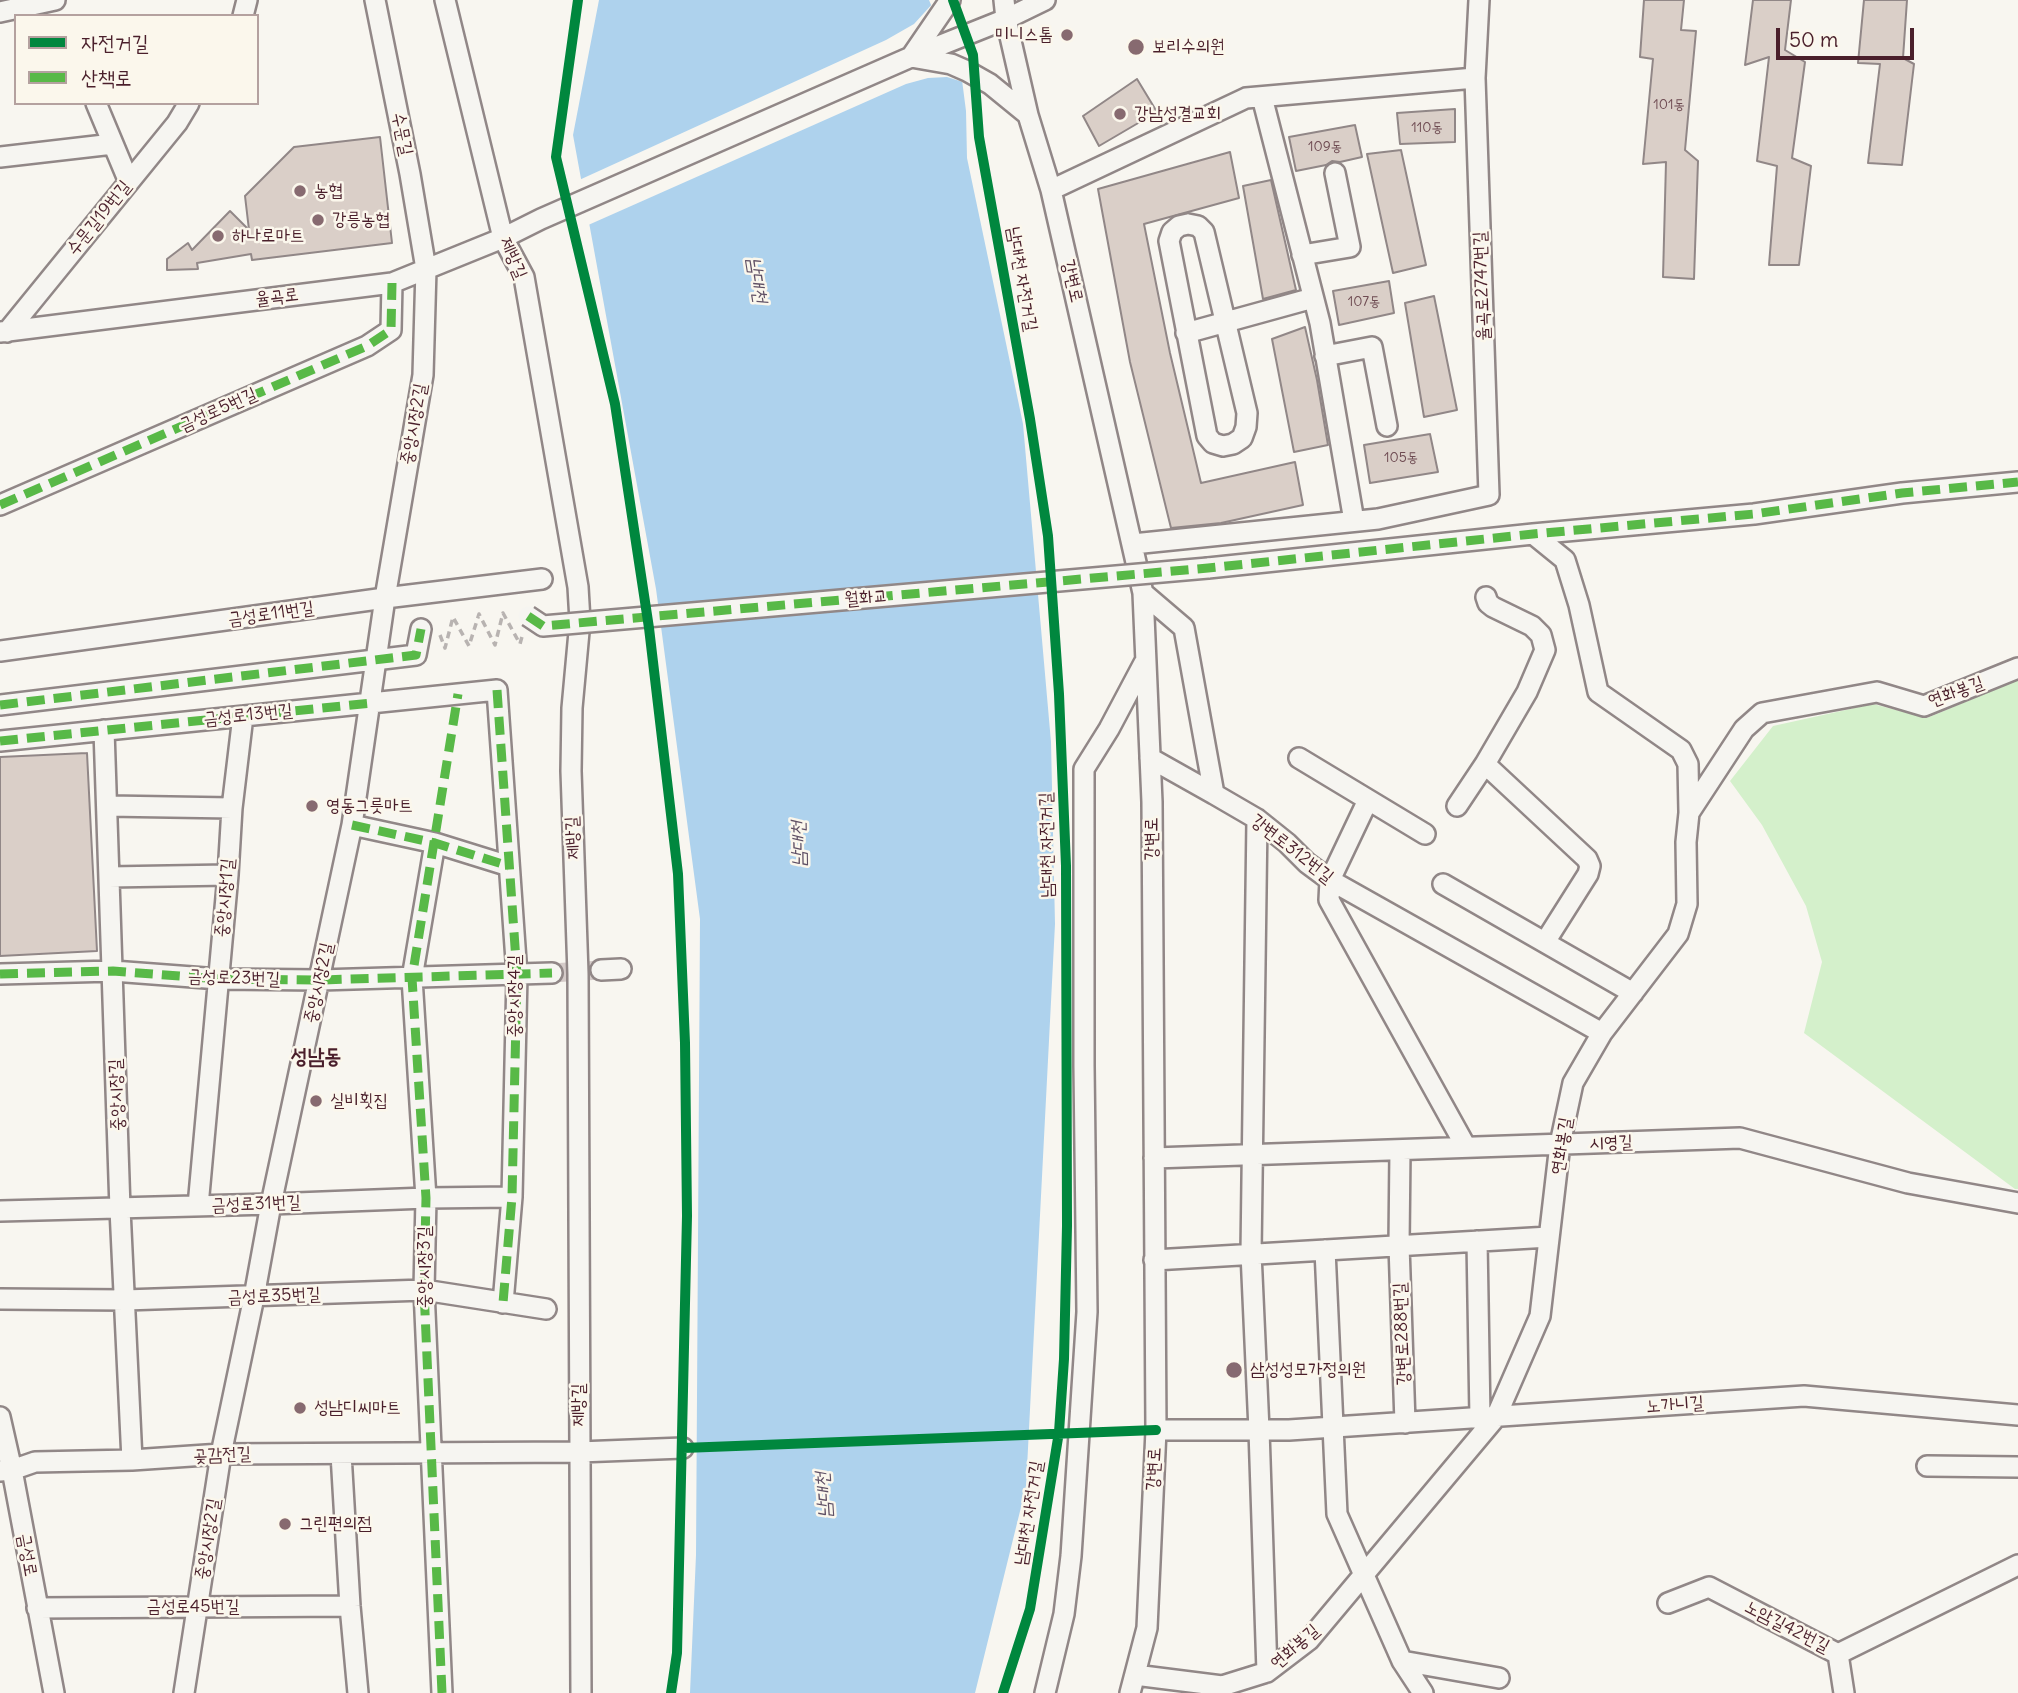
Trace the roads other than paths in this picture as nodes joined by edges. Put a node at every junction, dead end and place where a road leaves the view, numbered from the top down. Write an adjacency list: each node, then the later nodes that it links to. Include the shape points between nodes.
1 (54, 0): 7 (street)
2 (375, 0): 22 (street, 수문길)
3 (445, 0): 20 (street, 제방길)
4 (950, 0): 9 (street)
5 (1045, 0): 8 (street)
6 (1479, 0): 10 (street, 율곡로2747번길)
7 (0, 12)
8 (1002, 14): 9 (street, 율곡로); 14 (street, 강변로)
9 (911, 57): 14 (street, via 951,64 990,84); 20 (street, 율곡로)
10 (1475, 78): 11 (street); 32 (street, 율곡로2747번길, via 1489,495)
11 (1262, 97): 19 (street, via 1246,98); 21 (street)
12 (97, 105): 15 (street)
13 (188, 105): 18 (street, 수문길19번길)
14 (1028, 115): 19 (street, 강변로)
15 (113, 144): 16 (street); 18 (street)
16 (0, 157)
17 (1335, 173): 21 (street, via 1350,247)
18 (129, 182): 26 (street, 수문길19번길)
19 (1051, 190): 34 (street, 강변로)
20 (503, 238): 22 (street, 율곡로); 111 (street, 제방길, via 524,277 578,587 570,771 578,974)
21 (1302, 255): 24 (street)
22 (426, 269): 23 (street, 율곡로); 38 (street, 중앙시장2길, via 423,375)
23 (392, 283): 26 (street, 율곡로); 31 (street, 금성로5번길, via 391,331 367,345)
24 (1313, 298): 25 (street); 28 (street)
25 (1225, 322): 27 (street); 27 (street, via 1204,232 1198,226 1179,226 1169,241); 27 (street, via 1247,413 1242,438 1233,444 1213,443 1207,436)
26 (4, 332)
27 (1186, 333)
28 (1325, 356): 29 (street, via 1372,347); 32 (street)
29 (1387, 426)
30 (2018, 482): 33 (street, 월화교, via 1754,514)
31 (0, 505)
32 (1354, 521): 34 (street)
33 (1533, 534): 39 (street, 월화교, bridge, via 1208,569 543,626); 59 (street, via 1565,560 1598,692 1685,757)
34 (1133, 544): 36 (street, 강변로)
35 (542, 579): 38 (street, 금성로11번길)
36 (1143, 593): 43 (street, 강변로); 54 (street, via 1184,628)
37 (1486, 597): 53 (street, via 1493,607 1532,626 1541,635 1545,650 1527,692)
38 (385, 598): 41 (street, 금성로11번길); 42 (street, 중앙시장2길)
39 (528, 616)
40 (430, 629): 42 (street, via 416,655)
41 (0, 651)
42 (377, 660): 46 (street, 중앙시장2길); 47 (street)
43 (1146, 660): 51 (street, 강변로); 135 (street, via 1084,769 1087,1312 1072,1556)
44 (2018, 668): 59 (street, 연화봉길, via 1924,706 1877,692 1762,713 1744,729)
45 (497, 690): 46 (street, 금성로13번길); 64 (street, 중앙시장4길)
46 (371, 703): 48 (street, 금성로13번길); 61 (street, 중앙시장2길)
47 (0, 705)
48 (243, 716): 49 (street, 금성로13번길); 58 (street, 중앙시장1길)
49 (104, 730): 50 (street, 금성로13번길); 56 (street, 중앙시장길)
50 (0, 741)
51 (1150, 758): 54 (street, 강변로312번길); 83 (street, 강변로)
52 (1299, 758): 55 (street)
53 (1485, 764): 57 (street); 69 (street, via 1590,866)
54 (1214, 794): 60 (street, 강변로312번길)
55 (1367, 800): 62 (street); 67 (street)
56 (108, 806): 58 (street); 66 (street, 중앙시장길)
57 (1457, 806)
58 (232, 808): 65 (street, 중앙시장1길)
59 (1689, 813): 77 (street, 연화봉길, via 1683,921)
60 (1257, 819): 67 (street, 강변로312번길); 82 (street)
61 (352, 825): 63 (street); 76 (street, 중앙시장2길)
62 (1424, 834)
63 (435, 843): 64 (street); 74 (street, 중앙시장3길)
64 (509, 866): 73 (street, 중앙시장4길)
65 (228, 876): 66 (street); 75 (street, 중앙시장1길)
66 (109, 877): 70 (street, 중앙시장길)
67 (1330, 880): 78 (street, 강변로312번길); 80 (street, via 1332,907)
68 (1443, 884): 69 (street)
69 (1545, 942): 77 (street)
70 (113, 971): 72 (street, 금성로23번길); 75 (street, 금성로23번길); 89 (street, 중앙시장길)
71 (552, 973): 73 (street, 금성로23번길)
72 (0, 974)
73 (517, 975): 74 (street, 금성로23번길); 85 (street, 중앙시장4길)
74 (412, 978): 76 (street, 금성로23번길); 84 (street, 중앙시장3길)
75 (219, 979): 76 (street, 금성로23번길); 88 (street, 중앙시장1길)
76 (320, 980): 87 (street, 중앙시장2길)
77 (1633, 993): 78 (street, 연화봉길)
78 (1602, 1033): 79 (street, 연화봉길, via 1573,1083)
79 (1560, 1144): 80 (street, 시영길); 86 (street, 시영길, via 1740,1138 1908,1183); 91 (street, 연화봉길)
80 (1466, 1147): 81 (street, 시영길)
81 (1399, 1150): 82 (street, 시영길); 93 (street, 강변로288번길)
82 (1252, 1155): 83 (street, 시영길); 95 (street)
83 (1154, 1158): 96 (street, 강변로)
84 (426, 1198): 85 (street, 금성로31번길); 87 (street, 금성로31번길); 97 (street, 중앙시장3길)
85 (512, 1198): 101 (street, 중앙시장4길)
86 (2018, 1203)
87 (271, 1204): 88 (street, 금성로31번길); 98 (street, 중앙시장2길)
88 (198, 1206): 89 (street, 금성로31번길)
89 (120, 1209): 90 (street, 금성로31번길); 100 (street, 중앙시장길)
90 (0, 1211)
91 (1549, 1237): 92 (street); 105 (street, 연화봉길, via 1539,1316)
92 (1478, 1241): 93 (street); 105 (street)
93 (1399, 1245): 94 (street); 106 (street, 강변로288번길)
94 (1325, 1250): 95 (street); 107 (street)
95 (1251, 1253): 96 (street); 109 (street)
96 (1154, 1260): 108 (street, 강변로)
97 (424, 1290): 98 (street, 금성로35번길); 101 (street, 금성로35번길); 112 (street, 중앙시장3길)
98 (254, 1297): 100 (street, 금성로35번길); 113 (street, 중앙시장2길)
99 (0, 1299): 100 (street, 금성로35번길)
100 (125, 1300): 115 (street, 중앙시장길)
101 (503, 1303): 102 (street, 금성로35번길)
102 (546, 1309)
103 (2018, 1415): 105 (street, 노가니길, via 1804,1396)
104 (0, 1417): 118 (street, 금성로)
105 (1488, 1417): 106 (street, 노가니길); 120 (street, 연화봉길)
106 (1405, 1423): 107 (street, 노가니길)
107 (1332, 1428): 109 (street, 노가니길); 120 (street, via 1337,1514)
108 (1156, 1430): 109 (street, 노가니길); 129 (street, 강변로, via 1147,1628)
109 (1259, 1430): 127 (street)
110 (683, 1448): 111 (street, 곶감전길)
111 (579, 1452): 112 (street, 곶감전길); 134 (street, 제방길)
112 (432, 1453): 114 (street, 곶감전길); 133 (street, 중앙시장3길)
113 (221, 1454): 114 (street, 곶감전길); 115 (street, 곶감전길); 123 (street, 중앙시장2길)
114 (341, 1454): 122 (street)
115 (132, 1460): 118 (street, 곶감전길, via 35,1462)
116 (1927, 1466): 117 (street)
117 (2018, 1467)
118 (6, 1470): 124 (street, 금성로)
119 (2018, 1565): 125 (street, 노암길42번길)
120 (1363, 1575): 126 (street); 127 (street, 연화봉길, via 1308,1640)
121 (1668, 1603): 125 (street, 노암길42번길, via 1709,1587)
122 (350, 1606): 123 (street, 금성로45번길); 132 (street)
123 (197, 1607): 124 (street, 금성로45번길); 131 (street, 중앙시장2길)
124 (37, 1608): 130 (street, 금성로)
125 (1838, 1654): 137 (street)
126 (1402, 1661): 128 (street); 136 (street)
127 (1267, 1672): 129 (street, 연화봉길, via 1222,1686)
128 (1499, 1678)
129 (1132, 1684)
130 (54, 1693)
131 (184, 1693)
132 (358, 1693)
133 (442, 1693)
134 (581, 1693)
135 (1045, 1693)
136 (1423, 1693)
137 (1844, 1693)

